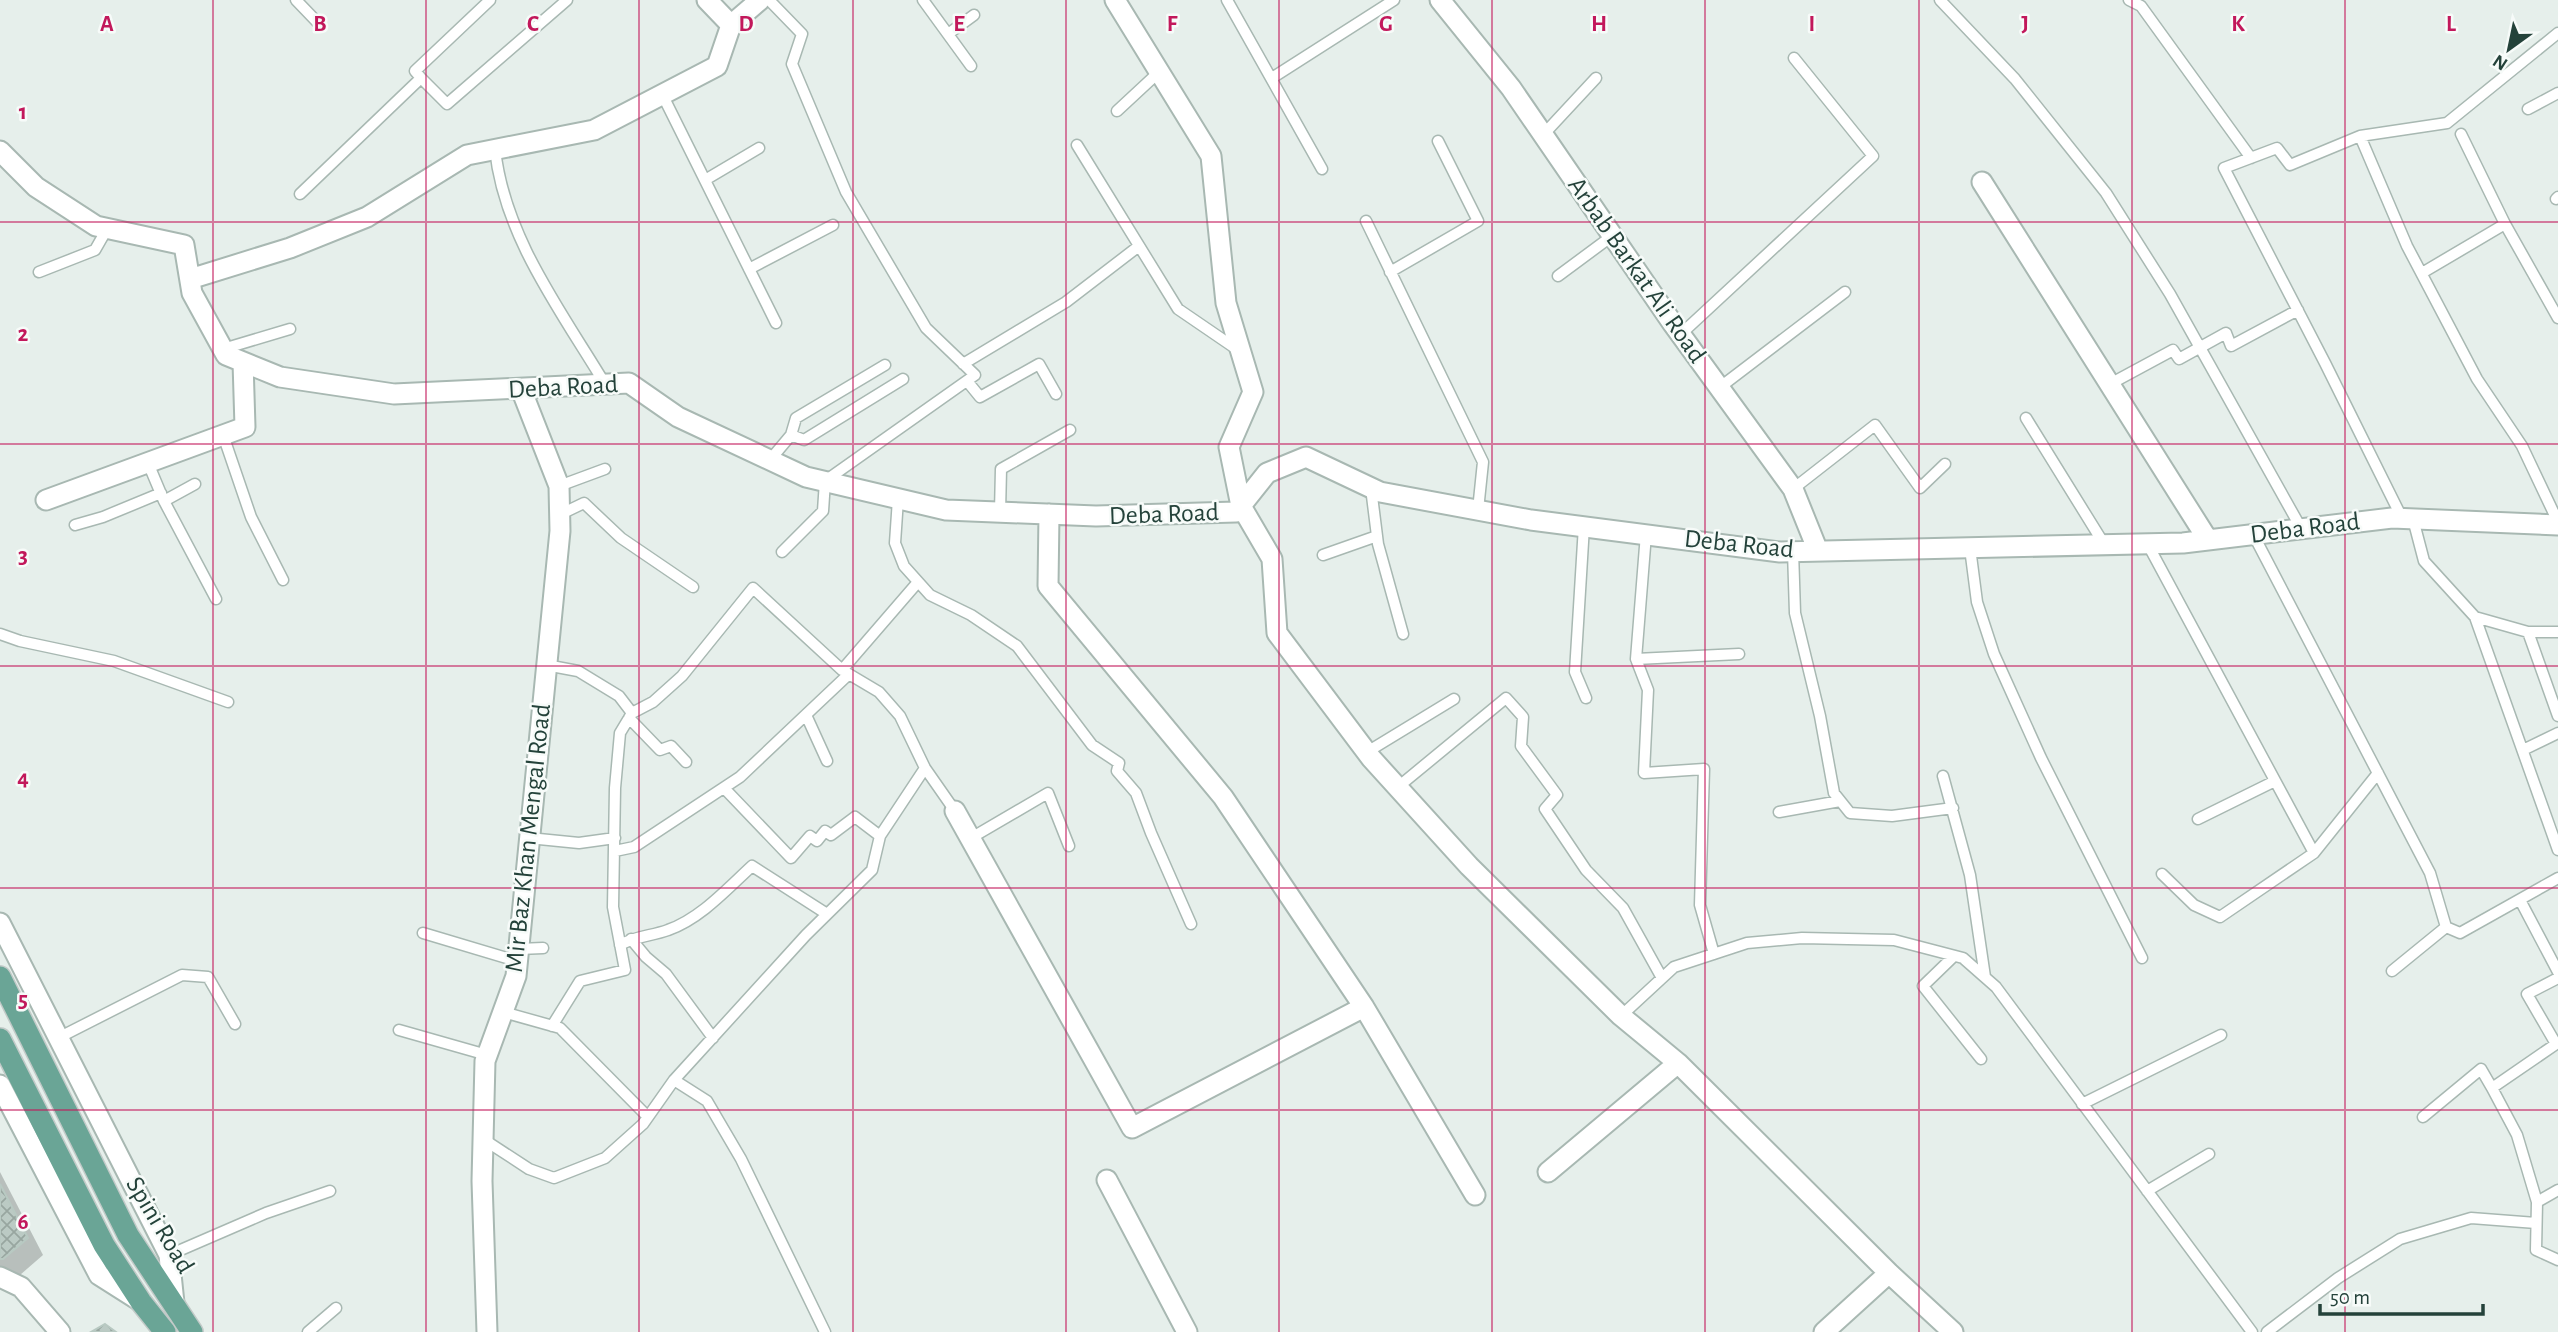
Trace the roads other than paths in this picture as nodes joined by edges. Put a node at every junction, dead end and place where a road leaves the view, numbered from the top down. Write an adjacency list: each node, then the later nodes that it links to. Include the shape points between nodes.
1 (296, 0): 15 (lane)
2 (490, 0): 22 (lane, via 415,71)
3 (567, 0): 22 (lane, via 447,104)
4 (707, 0): 16 (street)
5 (760, 0): 16 (street)
6 (769, 0): 64 (lane, via 802,34 792,64 846,192 926,328)
7 (923, 0): 18 (lane)
8 (1115, 0): 21 (street)
9 (1227, 0): 23 (lane)
10 (1394, 0): 23 (lane)
11 (1440, 0): 30 (street, Arbab Barkat Ali Road)
12 (1940, 0): 60 (lane, via 2014,79 2106,193)
13 (2129, 0): 36 (lane, via 2141,6)
14 (974, 15): 18 (lane)
15 (320, 25)
16 (731, 25): 26 (street, via 717,66)
17 (2558, 33): 31 (lane, via 2447,123)
18 (948, 34): 20 (lane)
19 (1794, 58): 59 (lane, via 1873,156)
20 (971, 66)
21 (1159, 72): 28 (lane); 62 (street, via 1210,156 1226,303)
22 (421, 78): 41 (lane)
23 (1272, 78): 38 (lane)
24 (1596, 78): 30 (lane)
25 (2558, 93): 27 (lane)
26 (662, 94): 35 (street, via 594,130); 39 (lane)
27 (2528, 109)
28 (1117, 111)
29 (2461, 134): 43 (lane)
30 (1543, 135): 46 (street, Arbab Barkat Ali Road)
31 (2360, 136): 36 (lane, via 2290,164 2277,148); 51 (lane)
32 (1438, 141): 50 (lane, via 1478,221)
33 (1077, 145): 47 (lane)
34 (759, 148): 39 (lane)
35 (495, 149): 53 (street, via 467,155 367,217 290,248); 68 (lane, via 498,180 527,254)
36 (2251, 158): 55 (lane, via 2224,168)
37 (3, 159): 45 (street, Deba Road, via 36,187)
38 (1322, 169)
39 (705, 180): 48 (lane)
40 (1982, 182): 69 (street)
41 (300, 194)
42 (1366, 221): 50 (lane)
43 (2505, 224): 51 (lane); 56 (lane)
44 (833, 225): 48 (lane)
45 (107, 229): 49 (lane, via 95,250); 53 (street, Deba Road, via 184,245)
46 (1612, 236): 52 (lane); 59 (street, Arbab Barkat Ali Road)
47 (1139, 246): 62 (lane, via 1178,309); 64 (lane, via 1066,302)
48 (749, 269): 57 (lane)
49 (39, 272)
50 (1390, 272): 90 (lane, via 1483,462)
51 (2422, 273): 95 (lane, via 2477,379 2522,446)
52 (1558, 276)
53 (190, 279): 61 (street, Deba Road, via 192,293)
54 (1845, 292): 70 (lane)
55 (2298, 310): 60 (lane, via 2231,346 2226,333); 94 (lane)
56 (2558, 318)
57 (776, 323)
58 (290, 329): 61 (lane)
59 (1681, 334): 70 (street, Arbab Barkat Ali Road)
60 (2198, 348): 69 (lane, via 2179,359 2173,350); 98 (lane)
61 (223, 349): 63 (street, Deba Road)
62 (1240, 351): 89 (street, via 1253,392 1229,447)
63 (243, 362): 71 (street, Deba Road, via 281,377 394,394); 75 (street, via 245,427)
64 (963, 364): 67 (lane, via 975,376)
65 (885, 365): 76 (lane, via 796,418)
66 (903, 379): 76 (lane, via 804,440)
67 (967, 381): 72 (lane, via 980,397 1040,364); 81 (lane)
68 (605, 384): 71 (street, Deba Road); 77 (street, Deba Road, via 629,383 678,417)
69 (2110, 384): 102 (street)
70 (1719, 388): 85 (street, Arbab Barkat Ali Road)
71 (521, 389): 83 (street, Mir Baz Khan Mengal Road)
72 (1056, 394)
73 (2026, 418): 103 (lane)
74 (1070, 430): 91 (lane, via 1001,469)
75 (223, 435): 78 (street); 110 (lane, via 251,517)
76 (791, 435): 77 (lane)
77 (770, 460): 81 (street, Deba Road)
78 (148, 463): 86 (lane); 88 (street)
79 (1945, 464): 85 (lane, via 1920,488 1875,425)
80 (605, 469): 83 (lane)
81 (825, 481): 87 (street, Deba Road); 108 (lane, via 822,511)
82 (195, 484): 86 (lane)
83 (559, 486): 93 (street, Mir Baz Khan Mengal Road)
84 (1370, 487): 89 (street, Deba Road, via 1306,457 1267,473); 90 (street, Deba Road); 101 (lane)
85 (1793, 489): 107 (street, Arbab Barkat Ali Road)
86 (162, 497): 96 (lane); 113 (lane)
87 (898, 499): 91 (street, Deba Road, via 946,510); 111 (lane, via 895,543 904,566)
88 (46, 500)
89 (1241, 506): 92 (street, Deba Road, via 1236,512); 131 (street, via 1272,559 1277,633)
90 (1478, 510): 97 (street, Deba Road)
91 (1000, 513): 92 (street, Deba Road)
92 (1049, 514): 174 (street, via 1048,586 1223,797)
93 (559, 515): 112 (lane, via 584,503 621,538); 121 (street, Mir Baz Khan Mengal Road)
94 (2407, 518): 95 (street, Deba Road); 98 (street, Deba Road); 114 (lane, via 2424,561)
95 (2558, 523)
96 (75, 525)
97 (1584, 526): 99 (street, Deba Road); 123 (lane, via 1575,672)
98 (2301, 528): 100 (street, Deba Road)
99 (1646, 534): 106 (street, Deba Road); 120 (lane)
100 (2253, 534): 102 (street, Deba Road); 135 (lane)
101 (1377, 536): 109 (lane); 118 (lane)
102 (2208, 540): 104 (street, Deba Road)
103 (2104, 544): 104 (street, Deba Road); 105 (street, Deba Road)
104 (2147, 544): 137 (lane)
105 (1970, 548): 107 (street, Deba Road); 167 (lane, via 1977,602 1994,654)
106 (1793, 551): 107 (street, Deba Road); 140 (lane, via 1795,613 1834,793)
107 (1818, 551)
108 (782, 552)
109 (1323, 555)
110 (283, 580)
111 (918, 582): 122 (lane); 158 (lane, via 930,595 1017,646 1092,746 1119,763 1117,771 1136,793)
112 (693, 587)
113 (216, 599)
114 (2475, 617): 115 (lane); 130 (lane)
115 (2528, 632): 116 (lane); 128 (lane)
116 (2558, 632)
117 (0, 634): 125 (lane, via 114,661)
118 (1403, 634)
119 (1739, 654): 120 (lane)
120 (1636, 659): 164 (lane, via 1648,690 1644,773 1704,769 1700,905)
121 (546, 665): 127 (lane, via 579,671 619,696); 146 (street, Mir Baz Khan Mengal Road)
122 (846, 672): 126 (lane); 127 (lane, via 753,588 682,676); 134 (lane, via 879,692 901,716)
123 (1586, 698)
124 (1454, 699): 131 (lane)
125 (228, 702)
126 (806, 715): 132 (lane); 138 (lane)
127 (631, 716): 133 (lane, via 660,750 671,746); 147 (lane, via 620,733)
128 (2558, 716)
129 (2558, 733): 130 (lane)
130 (2523, 750): 150 (lane)
131 (1367, 752): 139 (street)
132 (827, 761)
133 (686, 762)
134 (925, 768): 142 (lane); 145 (lane)
135 (2378, 773): 152 (lane); 159 (lane, via 2430,873)
136 (1943, 776): 141 (lane)
137 (2275, 781): 144 (lane); 152 (lane)
138 (724, 788): 145 (lane, via 791,858 810,836 817,841 825,831 831,835 855,817); 151 (lane, via 634,846)
139 (1398, 788): 172 (lane, via 1506,698 1523,717 1521,746 1558,794 1545,809 1586,870 1623,908); 176 (street, via 1469,866)
140 (1840, 801): 141 (lane, via 1850,813 1892,816); 143 (lane)
141 (1953, 808): 171 (lane, via 1970,875)
142 (955, 811): 148 (street)
143 (1779, 812)
144 (2198, 819)
145 (880, 836): 156 (lane, via 872,870)
146 (528, 838): 147 (lane, via 579,844); 165 (street, Mir Baz Khan Mengal Road)
147 (615, 838): 151 (lane)
148 (971, 838): 149 (lane, via 1048,793); 174 (street, via 1132,1128)
149 (1069, 846)
150 (2558, 850)
151 (615, 852): 162 (lane, via 613,907)
152 (2314, 853): 153 (lane, via 2220,917 2194,905)
153 (2162, 874)
154 (2558, 878): 155 (lane)
155 (2520, 900): 159 (lane, via 2460,933); 169 (lane)
156 (827, 914): 161 (lane, via 752,866 696,915 669,930); 182 (lane)
157 (0, 923): 181 (street)
158 (1191, 924)
159 (2446, 927): 168 (lane)
160 (423, 933): 165 (lane)
161 (631, 939): 162 (lane); 182 (lane, via 666,974)
162 (620, 945): 178 (lane, via 625,970 580,981)
163 (543, 948): 165 (lane)
164 (1714, 954): 166 (lane, via 1747,943 1802,938 1894,940); 172 (lane, via 1674,967)
165 (518, 955): 175 (street, Mir Baz Khan Mengal Road)
166 (1954, 956): 171 (lane); 185 (lane, via 1923,986)
167 (2142, 958)
168 (2392, 971)
169 (2558, 972)
170 (0, 977): 208 (main road, Spini Road, via 128,1235)
171 (1985, 977): 190 (lane)
172 (1662, 978): 176 (lane)
173 (2558, 978): 189 (lane, via 2527,994 2556,1044)
174 (1364, 1007): 200 (street)
175 (503, 1012): 178 (lane); 184 (street, Mir Baz Khan Mengal Road)
176 (1621, 1016): 186 (street)
177 (235, 1024): 181 (lane, via 208,977 182,975)
178 (552, 1026): 191 (lane)
179 (400, 1030): 184 (lane)
180 (2221, 1035): 190 (lane)
181 (58, 1038): 203 (street)
182 (713, 1038): 187 (lane)
183 (0, 1039): 207 (main road, via 104,1245)
184 (487, 1055): 193 (street, Mir Baz Khan Mengal Road)
185 (1981, 1059)
186 (1678, 1063): 195 (street); 205 (street)
187 (674, 1080): 191 (lane); 215 (lane, via 707,1101)
188 (0, 1085): 207 (street, via 99,1275)
189 (2492, 1088): 192 (lane, via 2481,1069); 201 (lane, via 2517,1135)
190 (2082, 1104): 199 (lane)
191 (648, 1117): 193 (lane, via 605,1158 554,1178 528,1169)
192 (2423, 1117)
193 (483, 1139): 214 (street, Mir Baz Khan Mengal Road)
194 (2209, 1154): 199 (lane)
195 (1549, 1172)
196 (1107, 1180): 216 (street)
197 (2558, 1189): 201 (lane)
198 (330, 1191): 203 (lane)
199 (2147, 1191): 219 (lane)
200 (1475, 1195)
201 (2537, 1202): 202 (lane)
202 (2536, 1223): 204 (lane, via 2536,1250); 220 (lane, via 2471,1218 2400,1239 2338,1278)
203 (169, 1255): 208 (street)
204 (2558, 1260)
205 (1889, 1273): 217 (street); 218 (street)
206 (0, 1277): 210 (street, via 20,1287)
207 (141, 1302): 211 (main road)
208 (174, 1303): 212 (main road, Spini Road)
209 (336, 1308): 213 (lane)
210 (60, 1332)
211 (165, 1332)
212 (192, 1332)
213 (308, 1332)
214 (487, 1332)
215 (825, 1332)
216 (1186, 1332)
217 (1824, 1332)
218 (1953, 1332)
219 (2252, 1332)
220 (2267, 1332)

